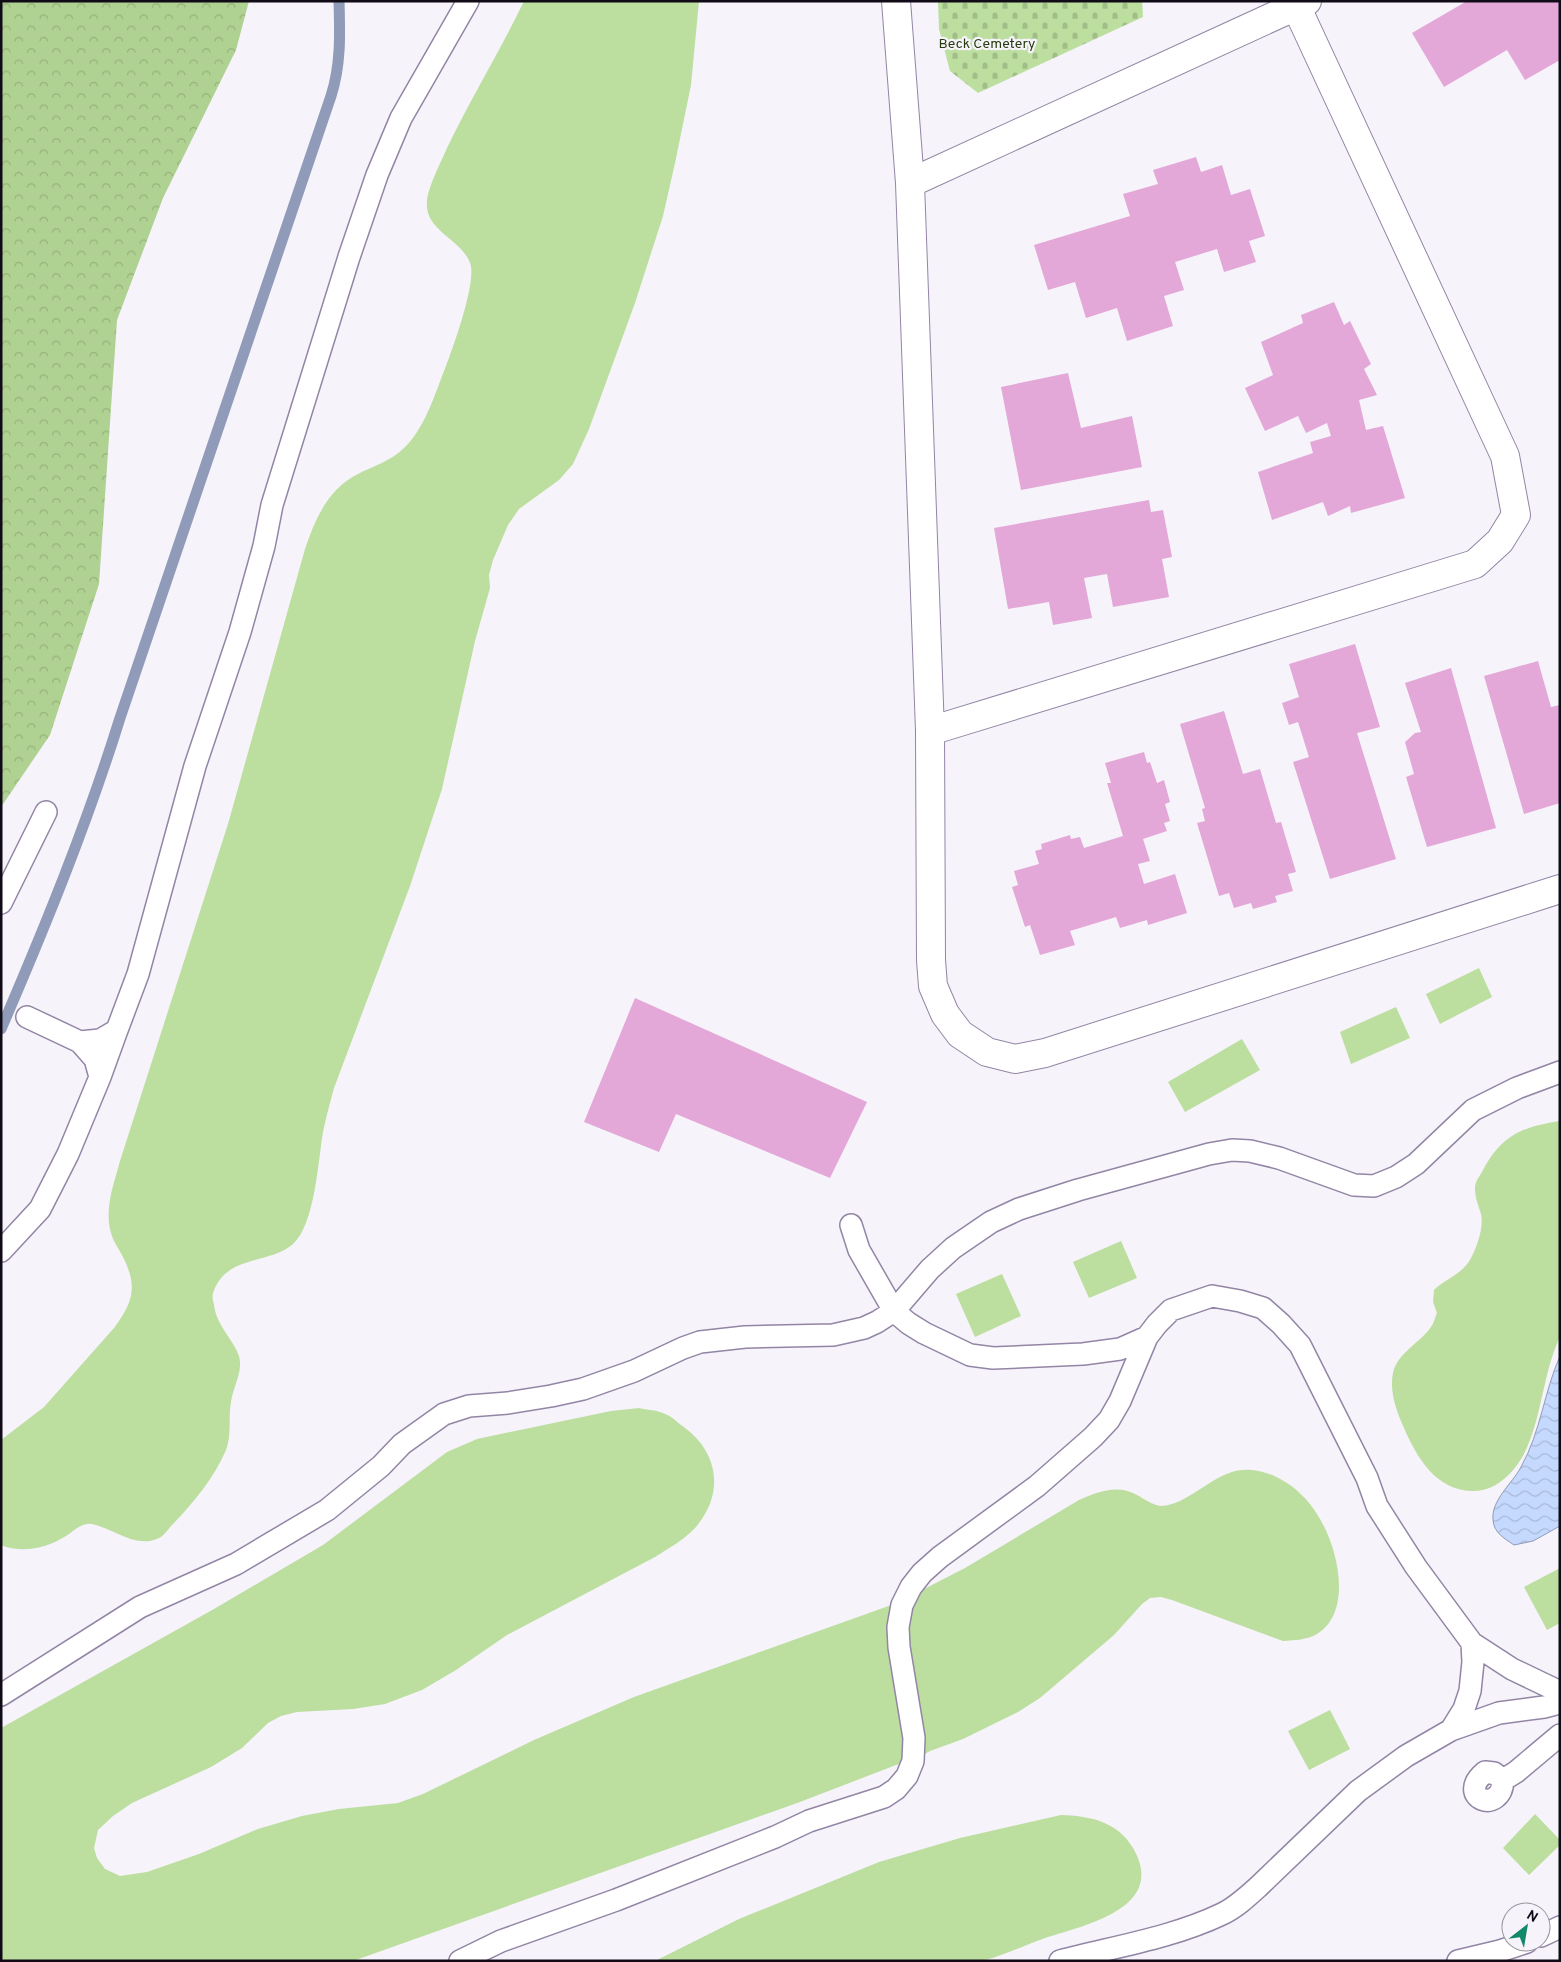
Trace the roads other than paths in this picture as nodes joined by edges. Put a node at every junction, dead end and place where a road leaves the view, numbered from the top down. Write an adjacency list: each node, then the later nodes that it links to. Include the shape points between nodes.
1 (468, 1): 10 (lane, via 401,118 357,232 272,505 240,632 195,766 138,974)
2 (896, 1): 4 (street)
3 (1301, 4): 4 (street); 5 (street, via 1505,456 1516,515 1500,541 1475,564)
4 (910, 183): 5 (street)
5 (930, 731): 7 (street, via 933,986 960,1034 987,1052 1014,1059 1045,1053)
6 (46, 812): 8 (lane)
7 (1560, 889)
8 (1, 903)
9 (27, 1017): 11 (lane)
10 (117, 1030): 11 (lane, via 100,1040); 13 (lane)
11 (80, 1042): 13 (lane, via 95,1059)
12 (1560, 1072): 16 (lane, via 1473,1110 1416,1164 1374,1186 1354,1185 1279,1158 1232,1150 1078,1190 1019,1209 991,1222 953,1248)
13 (100, 1077): 15 (lane, via 68,1154 40,1209)
14 (851, 1225): 16 (lane, via 859,1250)
15 (1, 1252)
16 (894, 1310): 18 (lane, via 924,1333 970,1355 1018,1358); 22 (lane, via 864,1328 833,1335 745,1337 700,1342 583,1389 517,1402 468,1406 444,1414 402,1444 381,1466 327,1510 236,1564 140,1607)
17 (1147, 1337): 18 (lane); 19 (lane); 20 (lane, via 1171,1310 1212,1296 1263,1308 1281,1324 1300,1345 1367,1478 1377,1506 1416,1567)
18 (1120, 1349): 19 (lane)
19 (1132, 1376): 28 (lane, via 1109,1420 1093,1437 1031,1491 940,1557 911,1587 902,1605 898,1627 914,1738 913,1761 907,1776 896,1789 884,1797 809,1821 616,1900 509,1938)
20 (1472, 1643): 21 (lane, via 1512,1669); 24 (lane, via 1470,1691)
21 (1560, 1692)
22 (1, 1695)
23 (1560, 1703): 24 (lane, via 1498,1713)
24 (1451, 1730): 29 (lane, via 1406,1756 1358,1791 1244,1900 1223,1914 1168,1933)
25 (1560, 1735): 26 (lane)
26 (1503, 1780)
27 (1501, 1951): 30 (lane)
28 (460, 1961)
29 (1060, 1961)
30 (1458, 1961)

